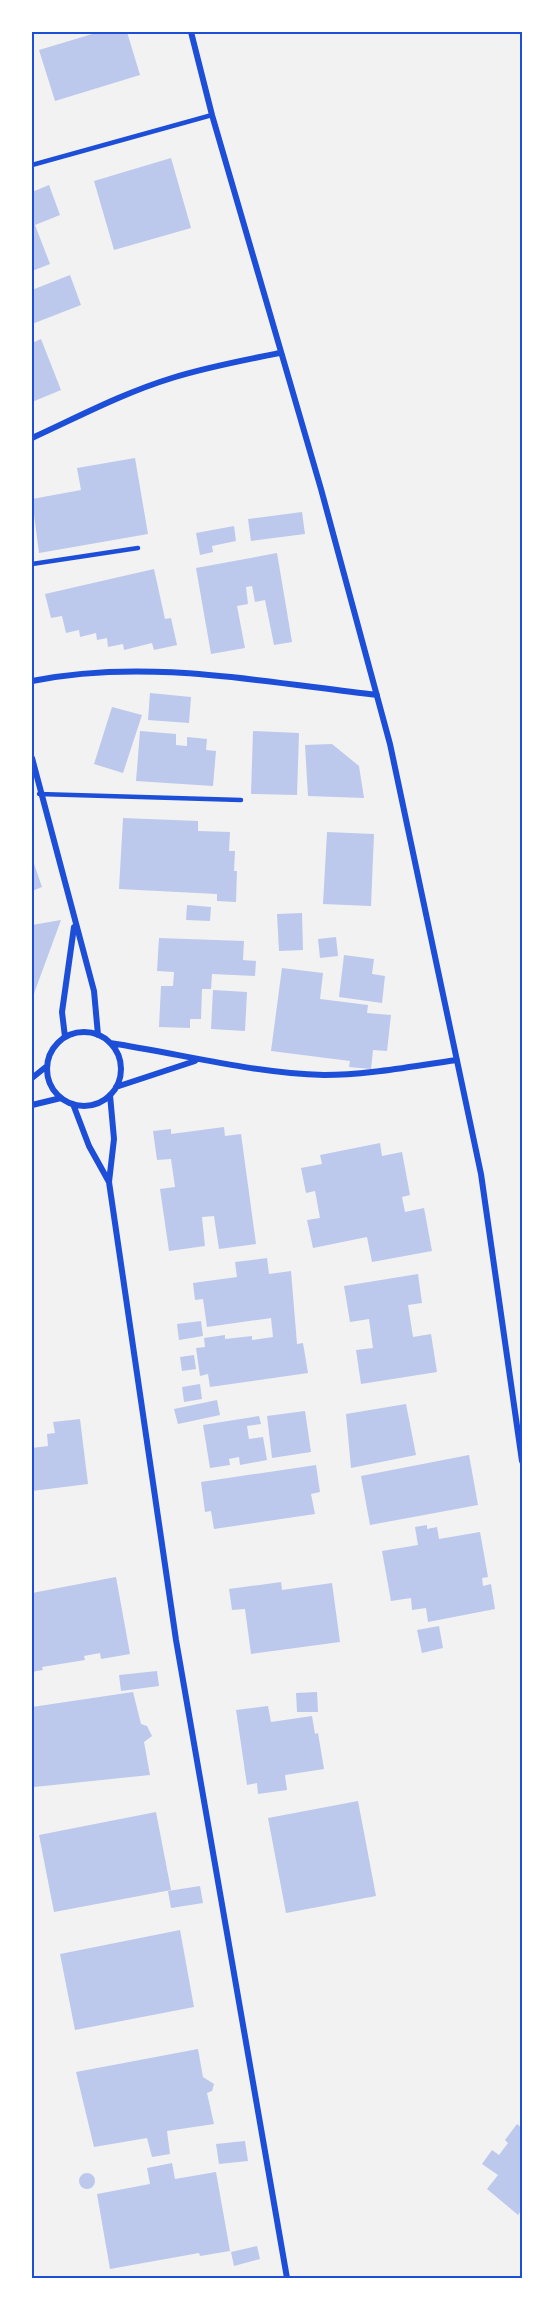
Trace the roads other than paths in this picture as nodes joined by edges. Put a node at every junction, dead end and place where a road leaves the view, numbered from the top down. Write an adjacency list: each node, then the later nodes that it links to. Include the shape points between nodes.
1 (191, 32): 2 (street)
2 (212, 115): 3 (lane); 4 (street)
3 (32, 165)
4 (280, 353): 5 (street, via 171,378); 9 (street)
5 (32, 438)
6 (138, 548): 7 (lane)
7 (32, 564)
8 (32, 681): 9 (street, via 103,670 188,673)
9 (377, 695): 17 (street)
10 (32, 759): 11 (street)
11 (39, 794): 12 (lane); 13 (street)
12 (240, 800)
13 (74, 923): 14 (street, via 94,991); 15 (street, via 62,1012)
14 (98, 1035): 15 (street, via 81,1032); 16 (street)
15 (65, 1037): 19 (street, via 53,1050)
16 (110, 1043): 18 (street); 21 (street, via 121,1064)
17 (457, 1060): 18 (street, via 326,1075); 27 (street, via 481,1174)
18 (196, 1061): 21 (street)
19 (47, 1066): 20 (street); 23 (street, via 50,1083)
20 (32, 1078)
21 (116, 1088): 22 (street)
22 (110, 1095): 24 (street, via 93,1105); 26 (street, via 114,1139)
23 (61, 1098): 24 (street); 25 (street)
24 (73, 1104): 26 (street, via 89,1146)
25 (32, 1105)
26 (109, 1182): 28 (street, via 177,1640)
27 (522, 1461)
28 (287, 2278)

